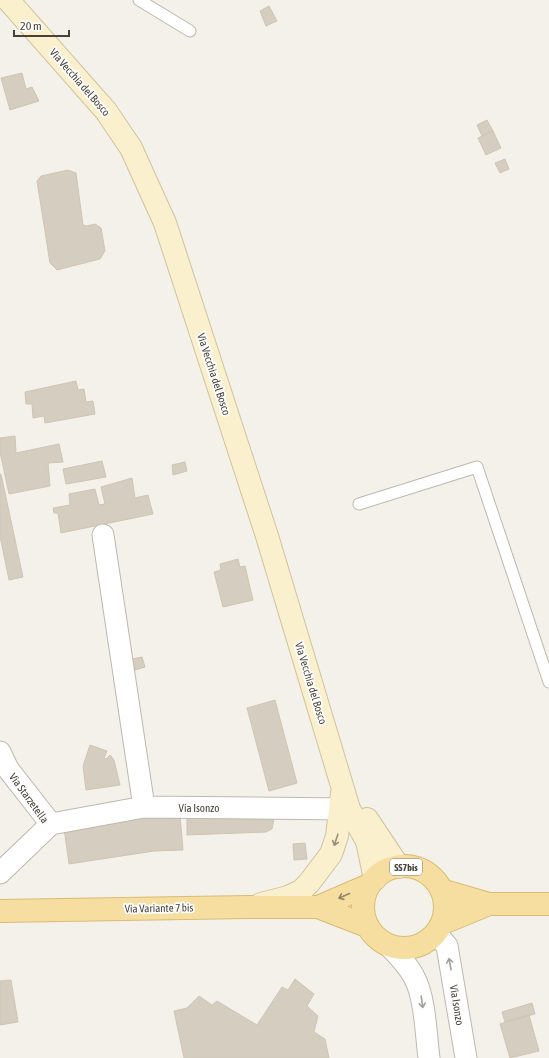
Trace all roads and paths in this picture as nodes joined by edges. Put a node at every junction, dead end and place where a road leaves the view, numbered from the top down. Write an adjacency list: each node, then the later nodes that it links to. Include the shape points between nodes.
1 (8, 0): 8 (main road, Via Vecchia del Bosco, via 106,111 131,148 165,223 266,536)
2 (139, 0): 3 (lane)
3 (190, 31)
4 (359, 504): 6 (lane, via 477,467)
5 (103, 535): 9 (street)
6 (549, 682)
7 (0, 752): 10 (street, Via Starzetella, via 8,769)
8 (344, 802): 9 (street, Via Isonzo); 11 (main road, Via Vecchia del Bosco, via 358,805); 13 (main road, Via Vecchia del Bosco, via 367,841); 17 (main road, one-way to 17, via 331,854 309,883 301,891 288,897)
9 (144, 807): 10 (street, Via Isonzo)
10 (51, 824): 12 (street, Via Starzetella)
11 (399, 867): 13 (main road, SS7bis, via 386,870); 14 (main road, SS7bis, via 424,871 434,879)
12 (0, 873)
13 (372, 882): 18 (main road, Via Variante 7 bis / SS7bis, one-way to 18); 20 (main road, SS7bis, via 364,895 362,906)
14 (441, 890): 15 (main road); 21 (main road, SS7bis, via 445,913)
15 (489, 904): 16 (main road); 21 (main road)
16 (549, 904)
17 (248, 907): 18 (main road, Via Variante 7 bis / SS7bis); 19 (main road, Via Variante 7 bis / SS7bis)
18 (318, 907): 20 (main road, Via Variante 7 bis / SS7bis)
19 (0, 910)
20 (367, 926): 22 (main road, SS7bis, via 372,934)
21 (439, 928): 22 (main road, via 426,942 414,947); 24 (street, Via Isonzo, one-way to 21, via 447,946)
22 (389, 946): 23 (street, one-way to 23, via 414,976 420,990)
23 (429, 1058)
24 (466, 1058)

